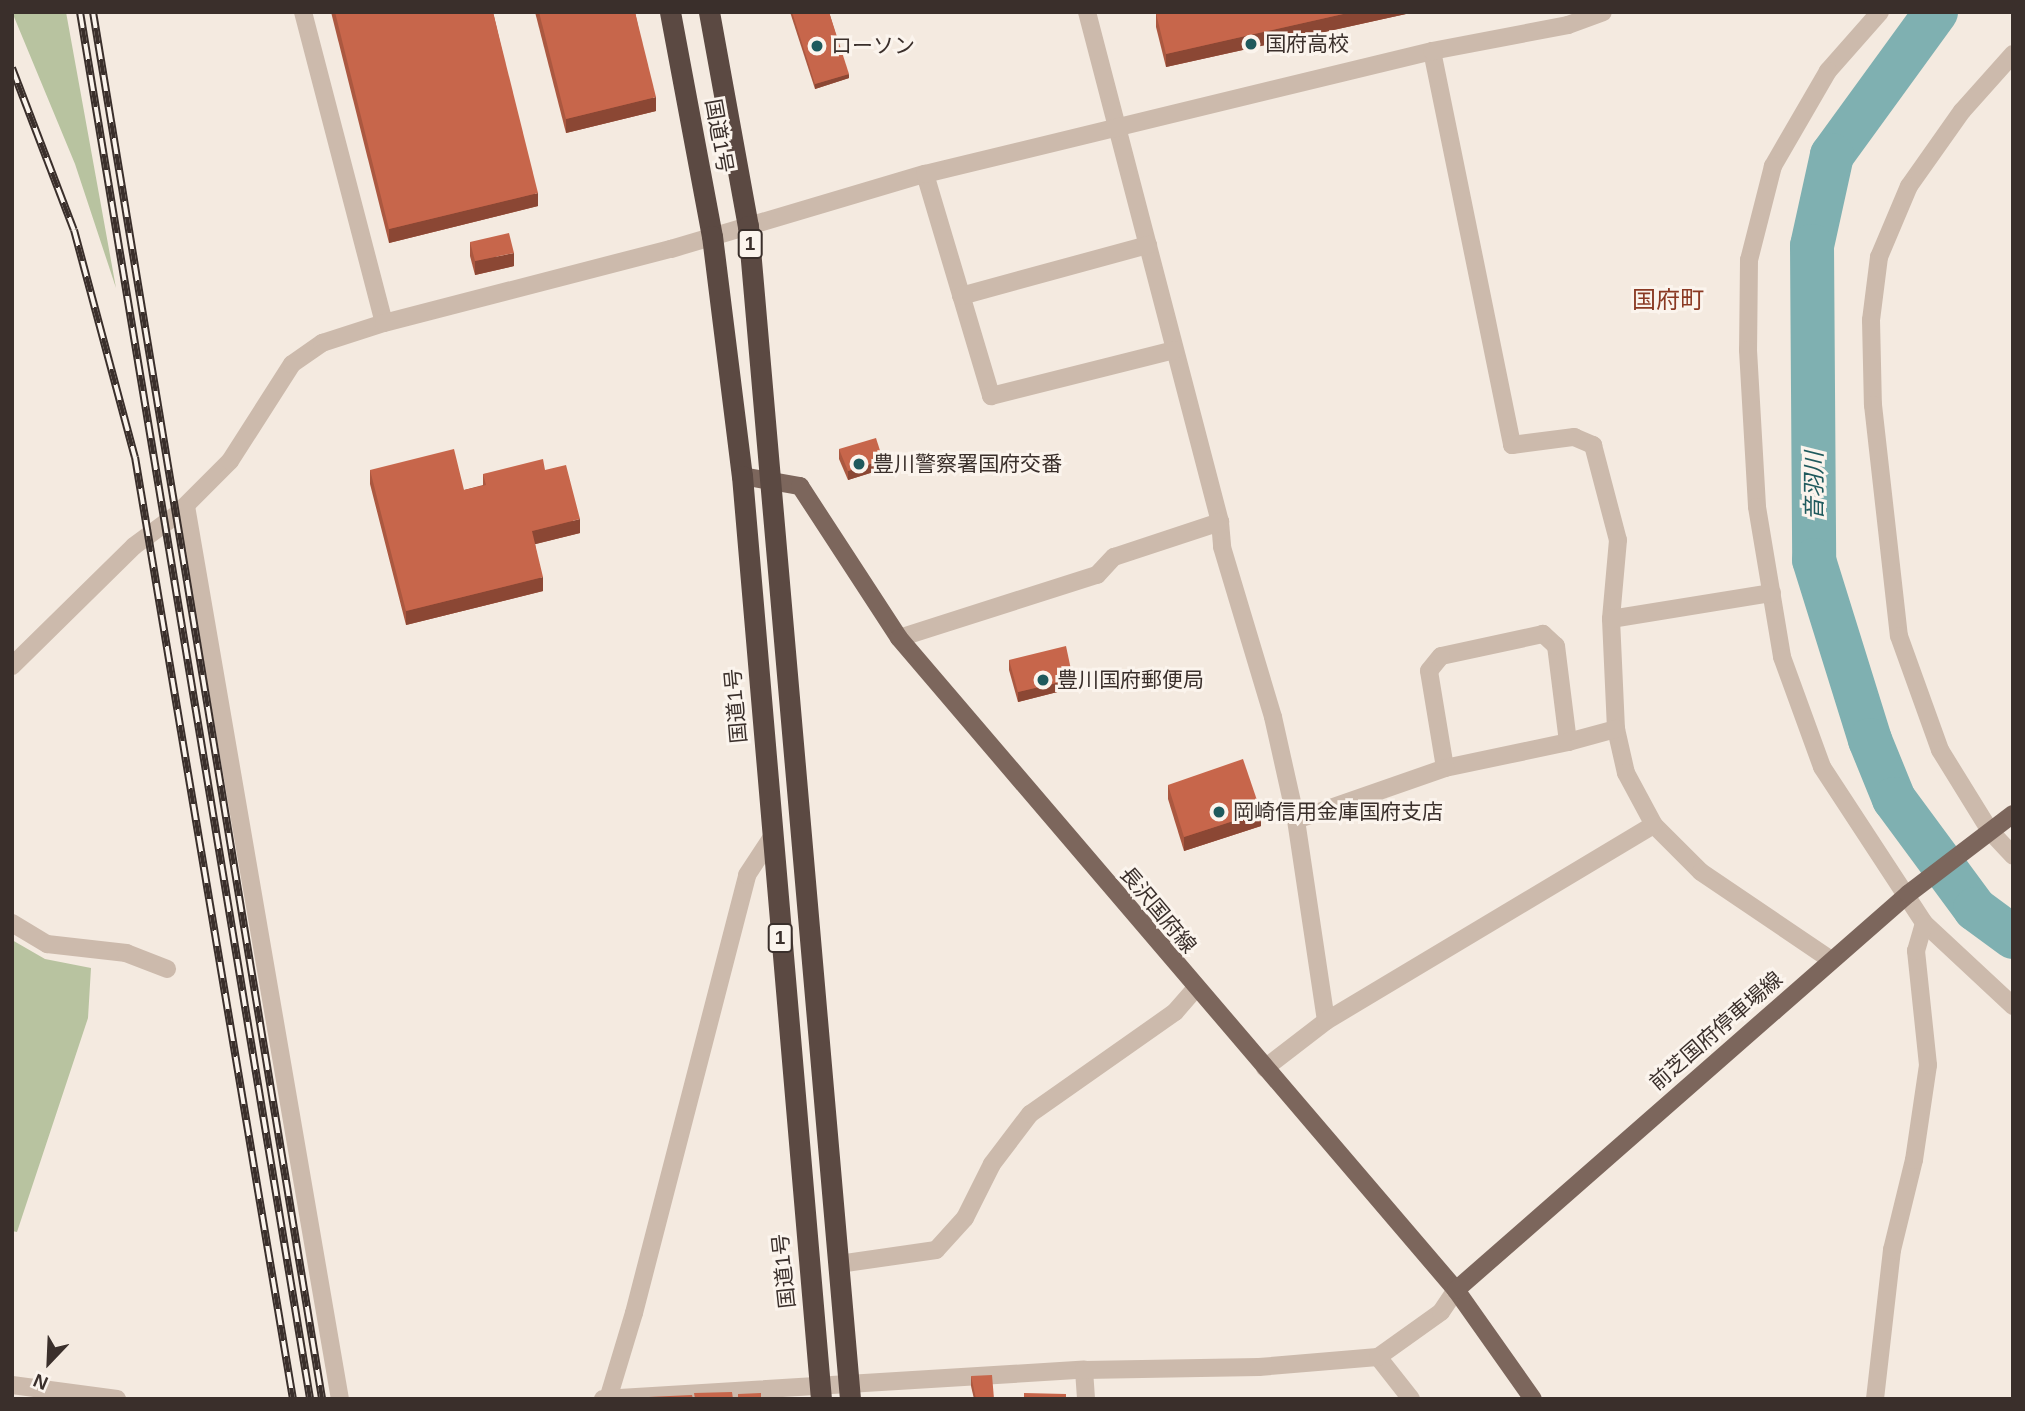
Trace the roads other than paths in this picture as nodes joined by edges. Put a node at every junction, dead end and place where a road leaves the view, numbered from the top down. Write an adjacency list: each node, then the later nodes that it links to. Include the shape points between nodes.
1 (303, 12): 15 (street)
2 (670, 12): 12 (highway, 国道1号 / 1)
3 (709, 12): 11 (highway, 国道1号 / 1)
4 (1087, 12): 9 (street)
5 (1603, 12): 7 (street, via 1568,25)
6 (1880, 12): 21 (street, via 1828,71 1773,166 1749,260 1748,350 1756,494)
7 (1432, 51): 9 (street); 22 (street, via 1512,445 1574,437 1593,445 1618,540)
8 (2013, 54): 31 (street, via 1962,111 1909,186 1878,257 1871,320 1873,405 1899,636 1940,750)
9 (1116, 129): 10 (street); 13 (street)
10 (925, 174): 11 (street); 14 (street)
11 (748, 226): 12 (street); 18 (highway, 国道1号 / 1)
12 (712, 236): 15 (street); 17 (highway, 国道1号 / 1)
13 (1148, 245): 14 (street); 16 (street)
14 (961, 296): 16 (street, via 991,396)
15 (384, 323): 19 (street, via 322,343 292,364 230,461)
16 (1174, 350): 20 (street)
17 (742, 476): 18 (main road, 長沢国府線); 32 (highway, 国道1号 / 1)
18 (773, 478): 23 (main road, 長沢国府線, via 800,486); 43 (highway, 国道1号 / 1)
19 (186, 506): 24 (street, via 134,545); 51 (street)
20 (1220, 522): 23 (street, via 1114,557 1097,575); 29 (street, via 1222,547 1273,717)
21 (1772, 593): 22 (street); 34 (street, via 1782,657 1822,767 1885,868)
22 (1611, 619): 25 (street)
23 (899, 638): 39 (main road, 長沢国府線)
24 (12, 666)
25 (1616, 729): 26 (street); 30 (street, via 1626,773)
26 (1568, 741): 27 (street); 27 (street, via 1556,646 1543,634 1531,636 1441,656 1429,671)
27 (1445, 768): 29 (street)
28 (2013, 814): 31 (main road, 前芝国府停車場線)
29 (1296, 820): 41 (street)
30 (1654, 825): 37 (street, via 1701,872); 41 (street)
31 (1983, 835): 33 (street); 34 (main road, 前芝国府停車場線)
32 (772, 837): 49 (highway, 国道1号 / 1); 52 (street, via 747,875 634,1313)
33 (2013, 856)
34 (1908, 894): 36 (street); 37 (main road, 前芝国府停車場線)
35 (12, 923): 38 (street, via 47,944 126,953)
36 (1924, 923): 40 (street); 56 (street, via 1916,951 1928,1065 1914,1160 1892,1250)
37 (1831, 960): 44 (main road, 前芝国府停車場線)
38 (167, 969)
39 (1195, 989): 42 (main road, 長沢国府線); 43 (street, via 1175,1012 1030,1114 992,1164 965,1218 936,1250)
40 (2013, 1006)
41 (1326, 1021): 42 (street)
42 (1265, 1068): 44 (main road, 長沢国府線)
43 (839, 1264): 48 (highway, 国道1号 / 1)
44 (1456, 1290): 45 (street, via 1441,1312); 55 (main road, 長沢国府線)
45 (1378, 1357): 46 (street, via 1259,1367); 54 (street)
46 (1084, 1370): 48 (street); 53 (street)
47 (12, 1385): 50 (street)
48 (850, 1391): 49 (street)
49 (821, 1392): 52 (street)
50 (117, 1399)
51 (340, 1399)
52 (606, 1399)
53 (1086, 1399)
54 (1411, 1399)
55 (1533, 1399)
56 (1875, 1399)

